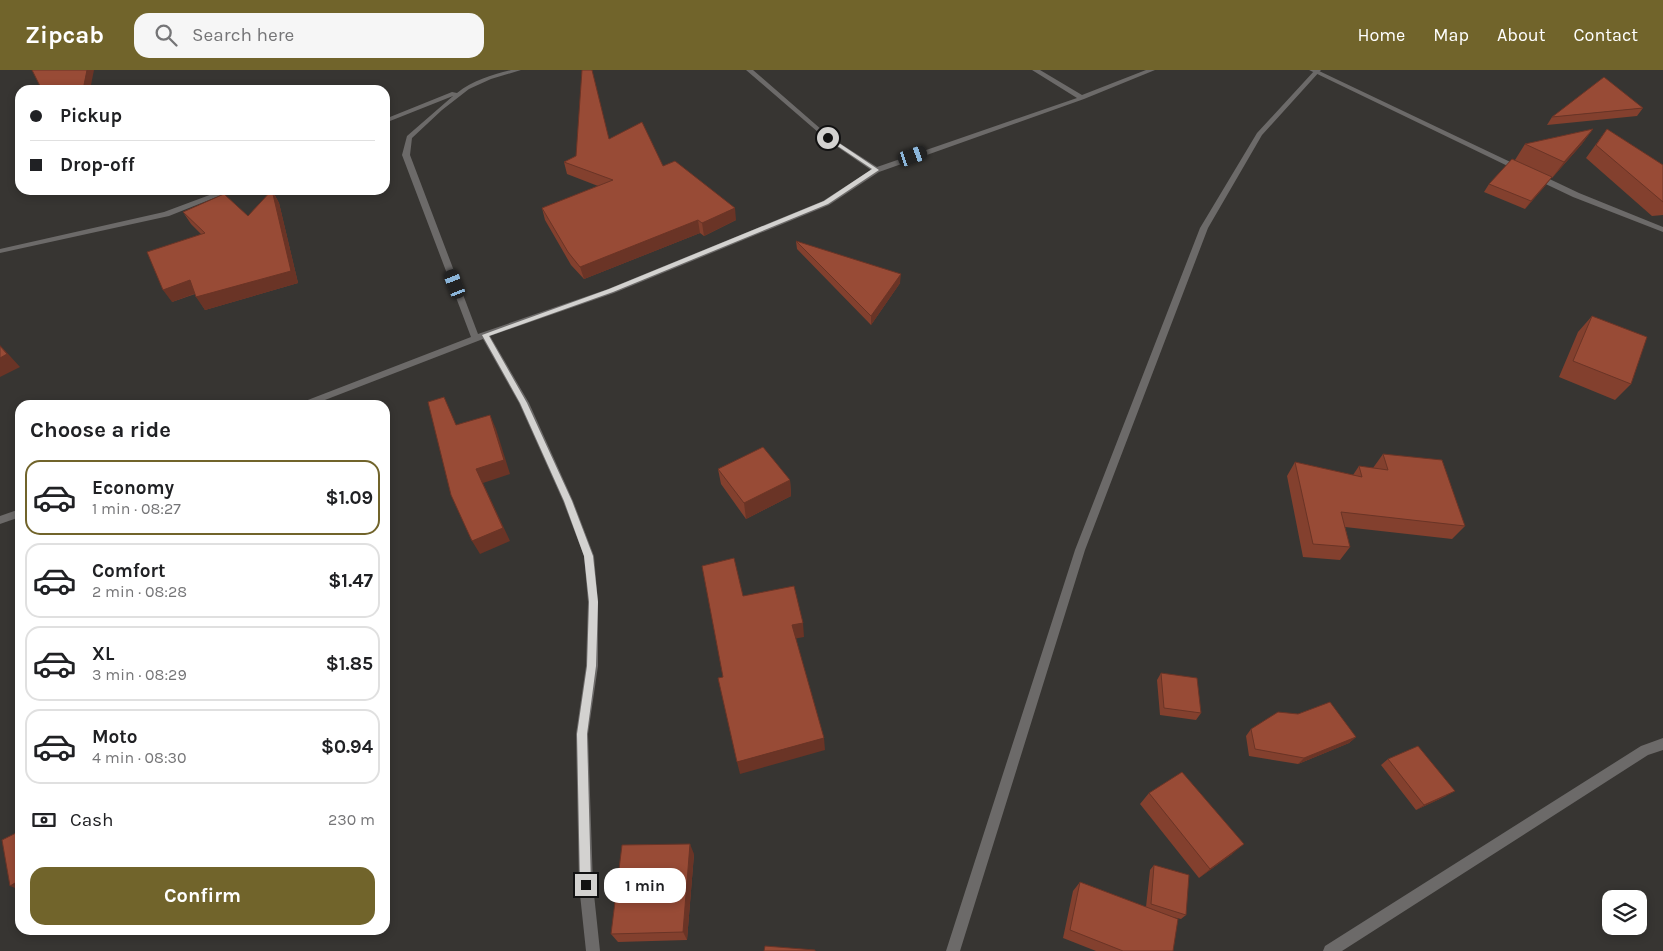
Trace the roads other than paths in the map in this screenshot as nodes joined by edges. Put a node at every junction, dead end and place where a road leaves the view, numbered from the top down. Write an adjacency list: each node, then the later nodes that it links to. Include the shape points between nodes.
1 (502, 70): 7 (street)
2 (518, 70): 7 (street)
3 (749, 70): 11 (street, via 828,138)
4 (1035, 70): 9 (street)
5 (1152, 70): 9 (street)
6 (1315, 71): 13 (street, via 1576,195); 21 (street, via 1259,134 1204,228 1080,550)
7 (489, 78): 8 (street)
8 (467, 88): 10 (street); 15 (street, via 409,136 406,155)
9 (1082, 98): 11 (street)
10 (390, 119)
11 (876, 170): 15 (street, via 826,203 611,291)
12 (217, 195): 14 (street, via 166,214)
13 (1663, 230)
14 (0, 251)
15 (481, 337): 16 (street); 20 (street, via 524,403 589,556 594,602 592,666 582,734 586,885)
16 (316, 400)
17 (15, 515): 18 (street)
18 (0, 520)
19 (1663, 744): 22 (street, via 1645,750)
20 (593, 951)
21 (953, 951)
22 (1330, 951)

